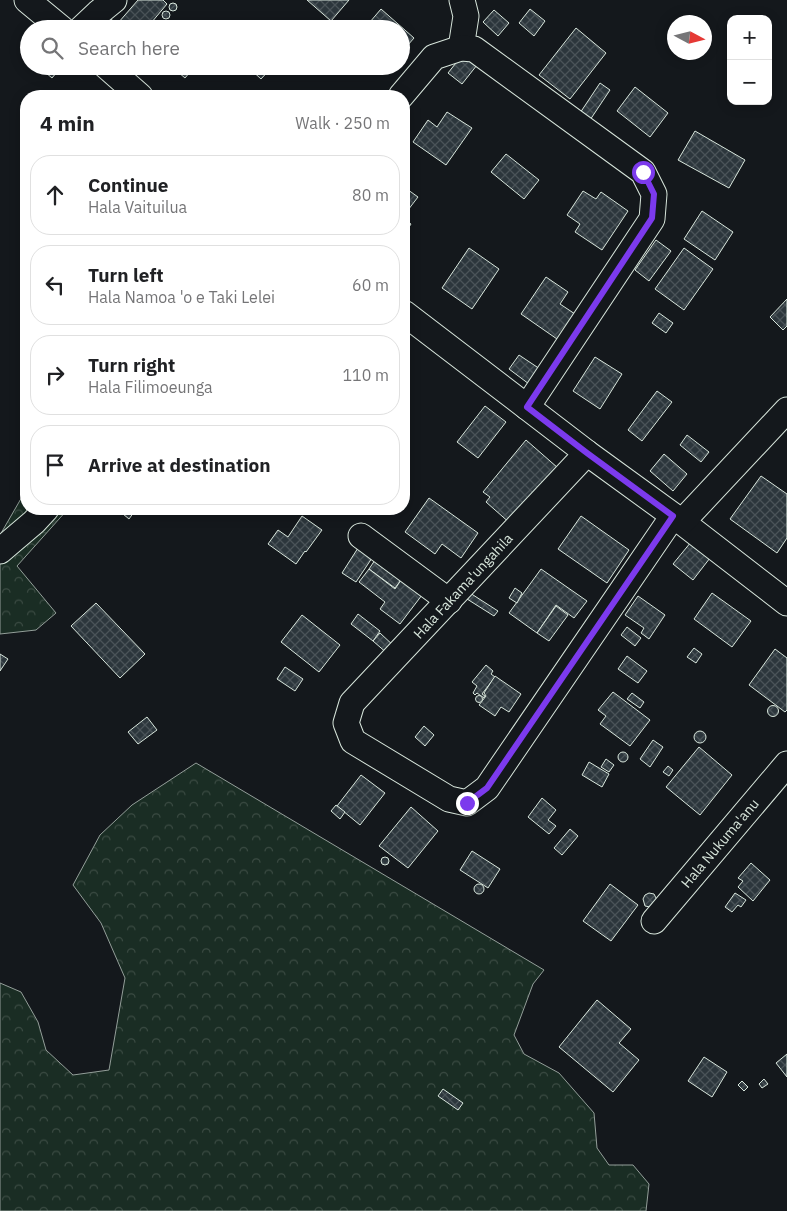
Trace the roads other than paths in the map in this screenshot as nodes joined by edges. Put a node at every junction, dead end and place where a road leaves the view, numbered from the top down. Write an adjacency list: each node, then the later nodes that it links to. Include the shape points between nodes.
1 (27, 0): 4 (street)
2 (114, 0): 5 (street)
3 (462, 0): 6 (street, via 466,16)
4 (51, 20)
5 (91, 20)
6 (461, 48): 9 (street, via 434,57); 11 (street, via 474,50 643,172 654,194 652,218)
7 (116, 75): 8 (street)
8 (133, 90)
9 (406, 90)
10 (410, 318): 11 (street)
11 (527, 407): 13 (street)
12 (787, 410): 15 (street)
13 (587, 453): 15 (street); 18 (street, Hala Fakama'ungahila)
14 (40, 515): 17 (street)
15 (677, 519): 18 (street, Hala Fakama'ungahila, via 487,788 467,803 449,799 353,741 346,723 352,703); 19 (street)
16 (361, 536): 18 (street)
17 (0, 551)
18 (449, 601)
19 (787, 603)
20 (787, 764): 21 (street, Hala Nukuma'anu)
21 (654, 921)

